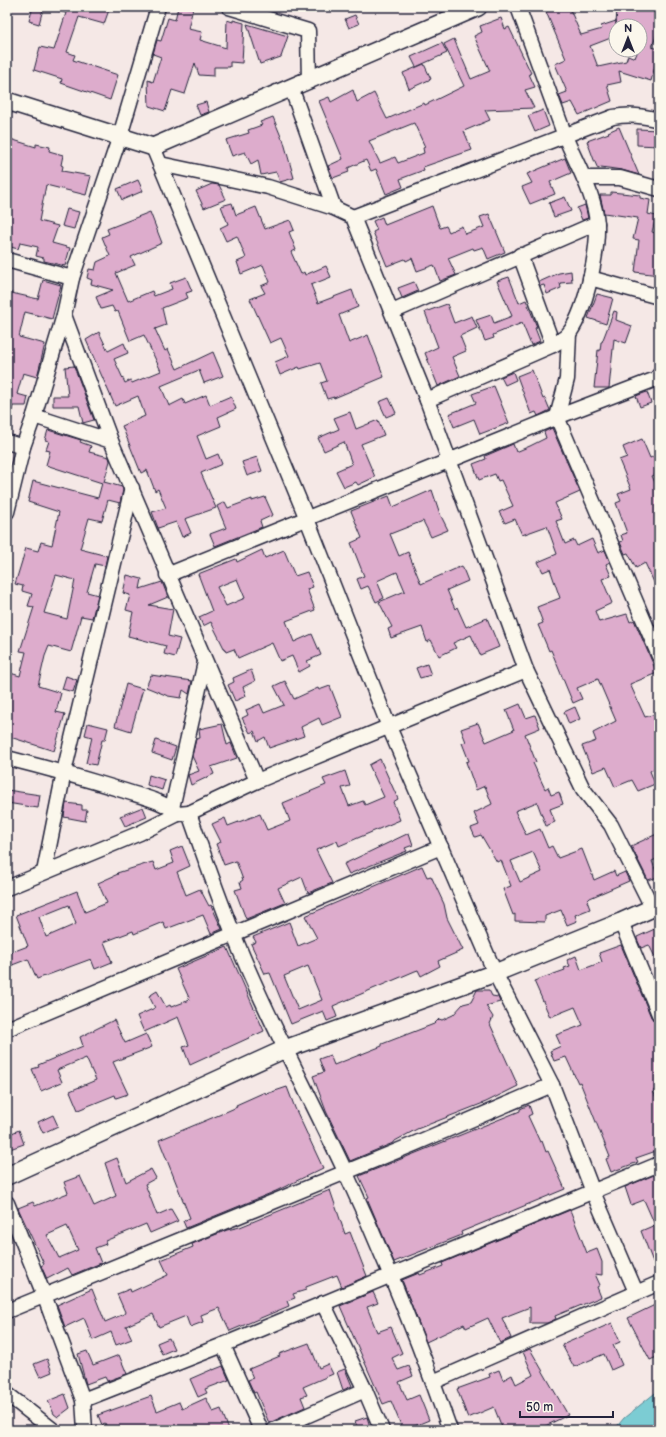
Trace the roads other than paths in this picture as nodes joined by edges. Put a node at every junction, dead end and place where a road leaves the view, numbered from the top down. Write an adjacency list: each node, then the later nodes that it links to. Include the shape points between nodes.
1 (158, 7): 10 (street)
2 (229, 7): 6 (street, via 308,30)
3 (478, 7): 5 (street)
4 (518, 7): 11 (street)
5 (451, 12): 6 (street)
6 (309, 81): 7 (street)
7 (291, 87): 12 (street); 16 (street)
8 (7, 101): 10 (street)
9 (659, 120): 11 (street, via 626,114)
10 (120, 136): 12 (street); 21 (street)
11 (565, 136): 14 (street); 17 (street)
12 (153, 146): 13 (street)
13 (160, 164): 16 (street, via 268,188); 38 (street)
14 (584, 178): 15 (street, via 620,178); 18 (street)
15 (659, 189)
16 (334, 208): 17 (street)
17 (353, 217): 24 (street)
18 (597, 223): 19 (street); 22 (street, via 596,247)
19 (520, 255): 24 (street); 27 (street)
20 (7, 260): 21 (street)
21 (72, 278): 25 (street)
22 (590, 278): 23 (street); 26 (street, via 580,314)
23 (659, 297)
24 (392, 312): 29 (street)
25 (64, 315): 30 (street); 32 (street)
26 (569, 333): 27 (street); 31 (street, via 567,379)
27 (553, 345): 29 (street)
28 (658, 381): 31 (street)
29 (427, 400): 35 (street)
30 (34, 416): 32 (street); 34 (street)
31 (557, 417): 35 (street); 40 (street)
32 (111, 441): 36 (street)
33 (7, 442): 34 (street)
34 (23, 447): 37 (street)
35 (449, 461): 38 (street); 42 (street)
36 (132, 488): 39 (street); 45 (street)
37 (7, 512)
38 (307, 519): 39 (street); 43 (street)
39 (167, 575): 41 (street)
40 (659, 656)
41 (205, 662): 46 (street); 47 (street)
42 (526, 670): 43 (street); 51 (street, via 582,789 611,825)
43 (388, 727): 46 (street); 48 (street)
44 (7, 758): 45 (street)
45 (64, 772): 47 (street, via 156,801); 49 (street)
46 (257, 782): 47 (street)
47 (180, 812): 49 (street, via 140,833); 53 (street)
48 (441, 847): 53 (street); 54 (street)
49 (44, 872): 50 (street)
50 (7, 888)
51 (655, 906): 52 (street)
52 (621, 922): 54 (street); 55 (street)
53 (233, 934): 56 (street); 57 (street)
54 (495, 973): 57 (street); 58 (street)
55 (659, 1014)
56 (7, 1029)
57 (285, 1049): 60 (street); 61 (street)
58 (552, 1085): 60 (street); 62 (street)
59 (659, 1164): 62 (street)
60 (345, 1172): 64 (street); 67 (street)
61 (7, 1176)
62 (593, 1192): 64 (street); 66 (street)
63 (7, 1203): 67 (street)
64 (391, 1276): 68 (street); 71 (street)
65 (659, 1283): 66 (street)
66 (636, 1292): 71 (street)
67 (44, 1295): 69 (street); 74 (street)
68 (324, 1303): 70 (street); 72 (street)
69 (7, 1311)
70 (223, 1345): 74 (street); 77 (street)
71 (433, 1382): 80 (street)
72 (366, 1390): 78 (street); 79 (street)
73 (7, 1394): 75 (street)
74 (83, 1400): 76 (street)
75 (53, 1430)
76 (85, 1430)
77 (261, 1430)
78 (274, 1430)
79 (382, 1430)
80 (450, 1430)

